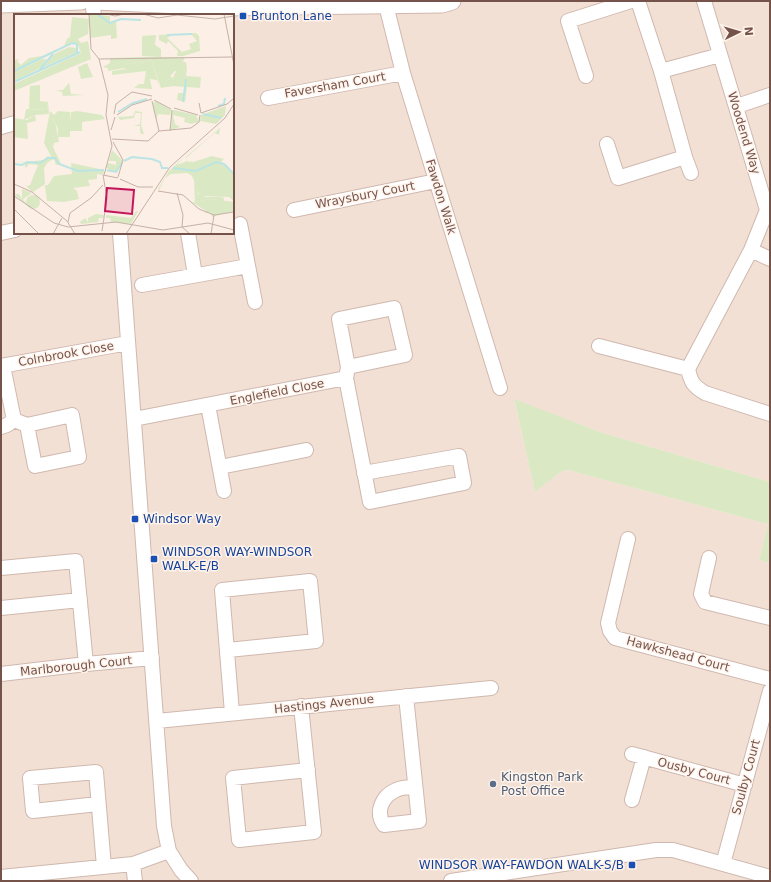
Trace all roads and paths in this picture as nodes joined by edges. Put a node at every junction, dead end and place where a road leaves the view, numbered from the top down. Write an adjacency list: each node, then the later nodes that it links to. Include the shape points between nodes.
1 (81, 1): 7 (street)
2 (92, 1): 9 (street)
3 (95, 1): 8 (street, via 224,7)
4 (452, 1): 8 (street, via 442,4)
5 (704, 1): 10 (street, Woodend Way)
6 (636, 2): 11 (street); 13 (street, via 568,21)
7 (1, 4)
8 (386, 5): 12 (street, Fawdon Walk)
9 (94, 14)
10 (720, 55): 11 (street); 16 (street, Woodend Way)
11 (661, 71): 20 (street)
12 (403, 73): 15 (street, Faversham Court); 22 (street, Fawdon Walk)
13 (586, 76)
14 (770, 95): 16 (street)
15 (268, 98)
16 (737, 106): 24 (street, Woodend Way)
17 (14, 124): 18 (street)
18 (1, 126)
19 (607, 144): 20 (street, via 618,178)
20 (685, 158): 21 (street)
21 (691, 173)
22 (436, 181): 23 (street, Wraysbury Court); 41 (street, Fawdon Walk)
23 (294, 210)
24 (769, 210): 30 (street, Woodend Way)
25 (240, 224): 32 (street)
26 (14, 230): 27 (street)
27 (1, 233)
28 (120, 234): 36 (street)
29 (188, 234): 33 (street)
30 (751, 250): 31 (street); 39 (street, Woodend Way)
31 (770, 259)
32 (248, 266): 33 (street); 35 (street)
33 (195, 275): 34 (street)
34 (142, 285)
35 (255, 302)
36 (128, 343): 38 (street, Colnbrook Close); 44 (street)
37 (598, 346): 39 (street)
38 (2, 366): 45 (street, Colnbrook Close)
39 (688, 369): 43 (street, via 690,379 696,388 705,393)
40 (347, 372): 40 (street, Englefield Close, via 405,355 394,308 339,320); 42 (street, Englefield Close); 50 (street, Englefield Close)
41 (500, 388)
42 (208, 405): 44 (street, Englefield Close); 49 (street)
43 (770, 414)
44 (134, 419): 59 (street)
45 (14, 420): 46 (street); 47 (street)
46 (27, 425): 46 (street, via 72,415 79,457 35,466)
47 (1, 427)
48 (306, 450): 49 (street)
49 (220, 467): 51 (street)
50 (364, 473): 50 (street, Englefield Close, via 459,456 464,483 370,502)
51 (224, 491)
52 (628, 539): 62 (street, Hawkshead Court, via 608,623 615,638)
53 (709, 558): 57 (street, via 701,594 705,602)
54 (1, 568): 55 (street, via 76,561)
55 (80, 600): 56 (street); 60 (street)
56 (1, 608)
57 (770, 618)
58 (228, 650): 58 (street, via 316,640 310,581 222,590); 67 (street)
59 (152, 658): 60 (street, Marlborough Court); 69 (street)
60 (86, 664): 61 (street, Marlborough Court)
61 (1, 674)
62 (770, 679)
63 (491, 688): 65 (street, Hastings Avenue)
64 (770, 691): 68 (street, Soulby Court)
65 (406, 696): 66 (street, Hastings Avenue); 72 (street)
66 (301, 706): 67 (street, Hastings Avenue); 70 (street)
67 (232, 713): 69 (street, Hastings Avenue)
68 (767, 717): 71 (street, Soulby Court)
69 (156, 720): 75 (street, via 164,826)
70 (308, 770): 70 (street, via 233,778 239,840 314,832)
71 (745, 785): 73 (street, Ousby Court, via 638,755); 77 (street, Soulby Court)
72 (415, 787)
73 (632, 800)
74 (98, 804): 74 (street, via 96,772 30,778 33,811); 78 (street)
75 (169, 851): 76 (street); 83 (street)
76 (133, 864): 78 (street); 82 (street)
77 (723, 864): 79 (street); 84 (street, via 673,850 656,850)
78 (104, 867): 81 (street)
79 (770, 877)
80 (1, 878): 81 (street)
81 (30, 878)
82 (135, 881)
83 (190, 881)
84 (451, 881)

